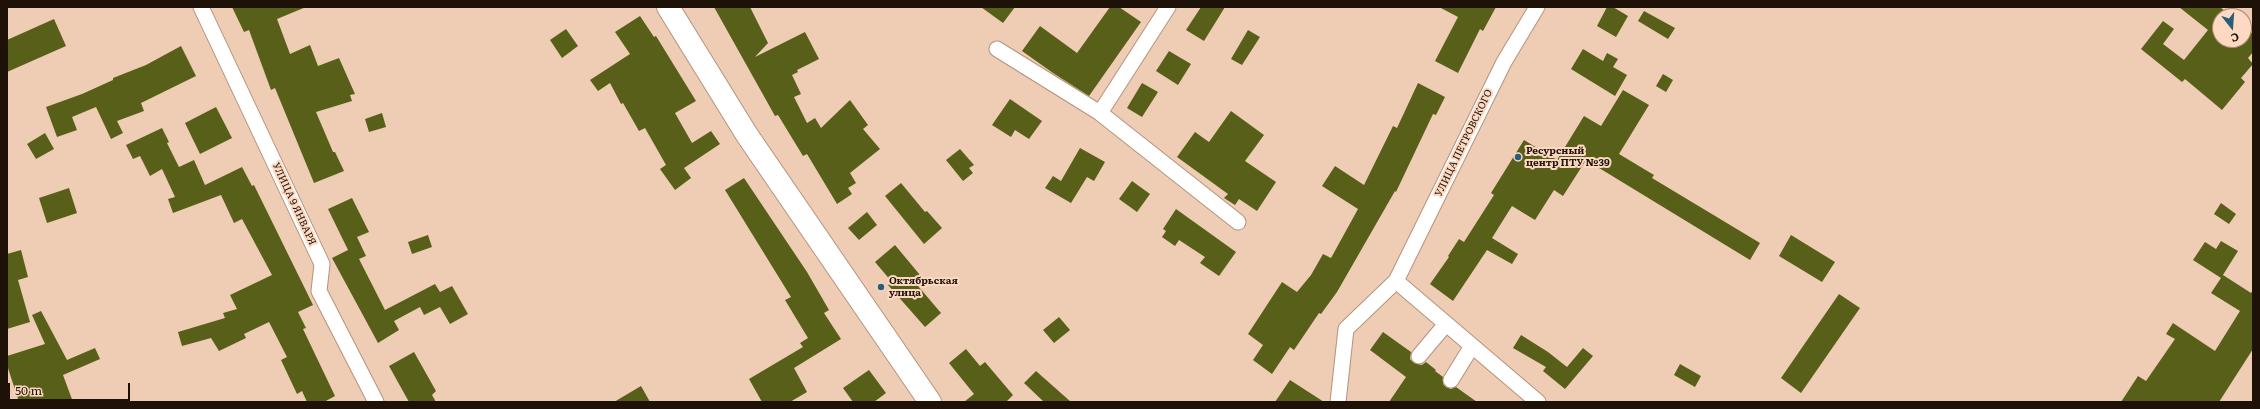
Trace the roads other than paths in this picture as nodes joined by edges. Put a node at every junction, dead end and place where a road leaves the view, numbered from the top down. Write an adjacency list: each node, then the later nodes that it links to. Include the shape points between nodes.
1 (202, 7): 13 (street, УЛИЦА 9 ЯНВАРЯ, via 322,264 319,292)
2 (668, 7): 14 (main road, via 747,134)
3 (1168, 7): 6 (street)
4 (1537, 7): 8 (street, УЛИЦА ПЕТРОВСКОГО, via 1504,62)
5 (997, 49): 6 (street)
6 (1100, 113): 7 (street)
7 (1238, 222)
8 (1396, 281): 9 (street); 15 (street, УЛИЦА ПЕТРОВСКОГО, via 1346,329)
9 (1446, 324): 10 (street); 11 (street)
10 (1472, 346): 12 (street); 16 (street)
11 (1419, 356)
12 (1451, 380)
13 (376, 402)
14 (930, 402)
15 (1338, 402)
16 (1538, 402)

